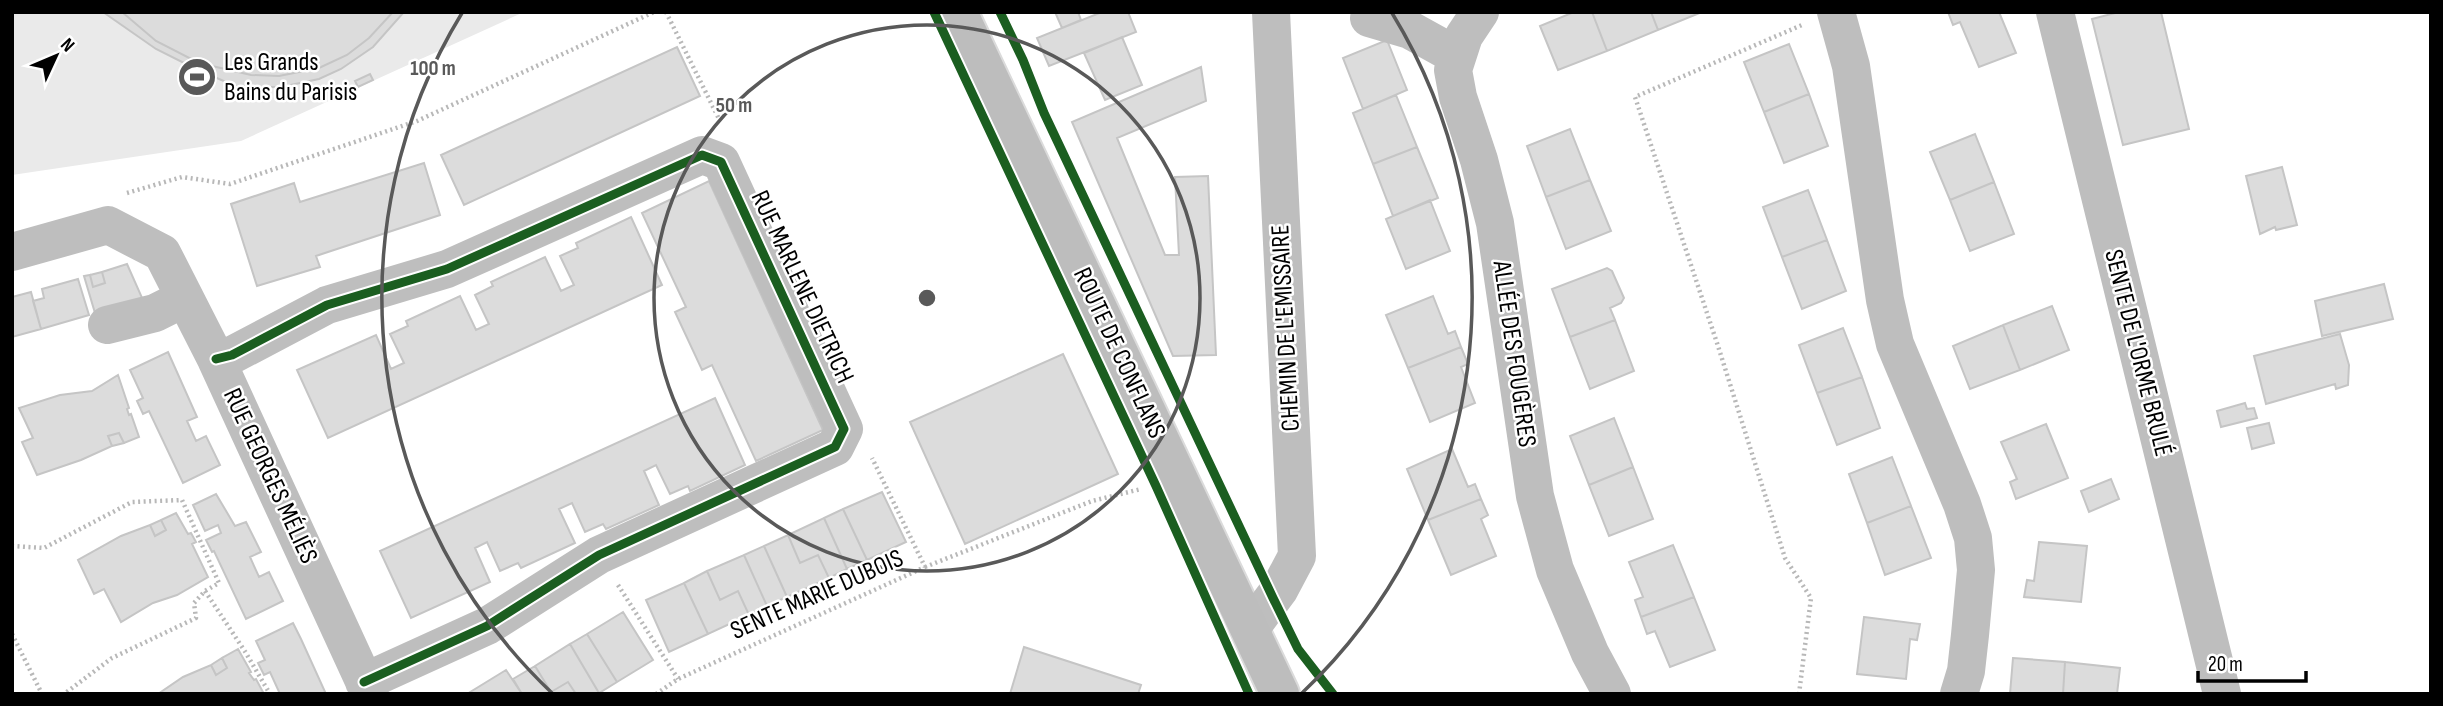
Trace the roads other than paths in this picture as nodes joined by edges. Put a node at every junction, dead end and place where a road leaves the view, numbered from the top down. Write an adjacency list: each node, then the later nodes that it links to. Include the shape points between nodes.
1 (958, 12): 12 (main road, ROUTE DE CONFLANS)
2 (1271, 12): 12 (street, CHEMIN DE L'EMISSAIRE, via 1297,556)
3 (1479, 12): 7 (street, ALLÉE DES FOUGÈRES)
4 (1836, 12): 16 (street, via 1851,66 1895,344 1973,538 1973,609)
5 (2055, 12): 17 (street, SENTE DE L'ORME BRULÉ)
6 (1369, 18): 7 (street, via 1410,30)
7 (1458, 56): 15 (street, ALLÉE DES FOUGÈRES, via 1453,70 1458,97 1495,223 1535,496 1555,570)
8 (12, 252): 9 (street, RUE GEORGES MÉLIÈS, via 108,225 162,253)
9 (185, 298): 10 (street, via 155,313); 11 (street, RUE GEORGES MÉLIÈS)
10 (107, 325)
11 (216, 359): 13 (street, RUE GEORGES MÉLIÈS); 13 (street, RUE MARLENE DIETRICH, via 327,305 447,269 702,155 721,162 844,429 835,447 599,555 487,626)
12 (1250, 629): 14 (main road, ROUTE DE CONFLANS)
13 (367, 688)
14 (1280, 694)
15 (1612, 694)
16 (1959, 694)
17 (2221, 694)

